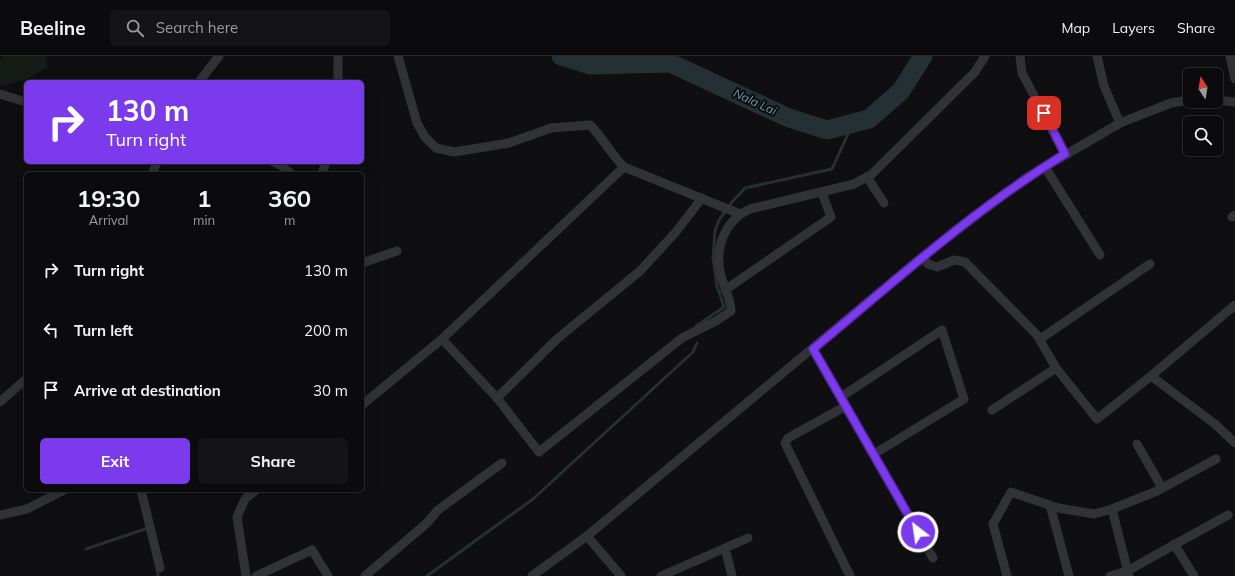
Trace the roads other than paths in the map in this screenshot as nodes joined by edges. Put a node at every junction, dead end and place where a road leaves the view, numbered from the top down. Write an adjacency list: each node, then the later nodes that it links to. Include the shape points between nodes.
1 (219, 56): 9 (street)
2 (338, 56): 10 (street)
3 (398, 56): 19 (street, via 417,123 425,137 436,148 454,152 509,143 551,128 590,125)
4 (985, 56): 22 (street, via 975,72)
5 (1020, 56): 17 (street, via 1022,72)
6 (1097, 56): 16 (street, via 1104,86)
7 (1230, 56): 8 (street)
8 (1235, 79)
9 (201, 80)
10 (338, 80)
11 (0, 94): 12 (street)
12 (24, 101)
13 (1183, 101): 16 (street, via 1171,103)
14 (1223, 101): 15 (street)
15 (1235, 102)
16 (1120, 123): 17 (street)
17 (1065, 154): 20 (street)
18 (278, 164): 21 (street)
19 (624, 167): 24 (street); 34 (street)
20 (1044, 167): 28 (street); 29 (street)
21 (289, 172)
22 (867, 177): 23 (street, via 854,184); 25 (street)
23 (822, 193): 26 (street, via 750,209); 32 (street, via 831,217)
24 (702, 198): 26 (street); 41 (street, via 675,233 640,271 556,340)
25 (884, 203)
26 (740, 214): 32 (street, via 726,229 720,245 720,274)
27 (397, 251): 30 (street)
28 (1100, 255)
29 (922, 257): 35 (street, via 928,264 937,267 954,260 964,262); 36 (street)
30 (364, 262)
31 (1150, 264): 35 (street)
32 (725, 290): 41 (street, via 731,311 682,338 539,452)
33 (1235, 305): 38 (street)
34 (442, 339): 41 (street); 43 (street)
35 (1040, 339): 37 (street)
36 (813, 349): 40 (street); 59 (street)
37 (1056, 368): 38 (street, via 1097,419); 45 (street)
38 (1151, 376): 46 (street, via 1215,424)
39 (24, 381): 42 (street)
40 (841, 397): 44 (street); 48 (street, via 942,330 964,399)
41 (496, 398)
42 (0, 402)
43 (364, 403)
44 (846, 406): 48 (street); 74 (street, via 788,438 785,443)
45 (992, 410)
46 (1235, 443)
47 (1137, 444): 51 (street)
48 (874, 454): 63 (street)
49 (1216, 459): 51 (street)
50 (502, 463): 69 (street, via 438,510 427,524)
51 (1162, 488): 56 (street)
52 (60, 492): 57 (street, via 28,509)
53 (141, 492): 64 (street)
54 (254, 492): 66 (street, via 245,499 237,517)
55 (1050, 505): 56 (street, via 1079,513 1094,514); 75 (street, via 1011,492 993,524); 76 (street)
56 (1112, 510): 65 (street)
57 (0, 515)
58 (1228, 515): 61 (street)
59 (587, 536): 70 (street); 71 (street)
60 (748, 538): 62 (street)
61 (1174, 544): 65 (street); 78 (street)
62 (725, 548): 72 (street); 73 (street)
63 (933, 558)
64 (160, 568)
65 (1128, 574): 77 (street)
66 (246, 576)
67 (256, 576): 68 (street, via 309,550 312,550)
68 (328, 576)
69 (365, 576)
70 (532, 576)
71 (621, 576)
72 (661, 576)
73 (732, 576)
74 (850, 576)
75 (1006, 576)
76 (1069, 576)
77 (1110, 576)
78 (1194, 576)

